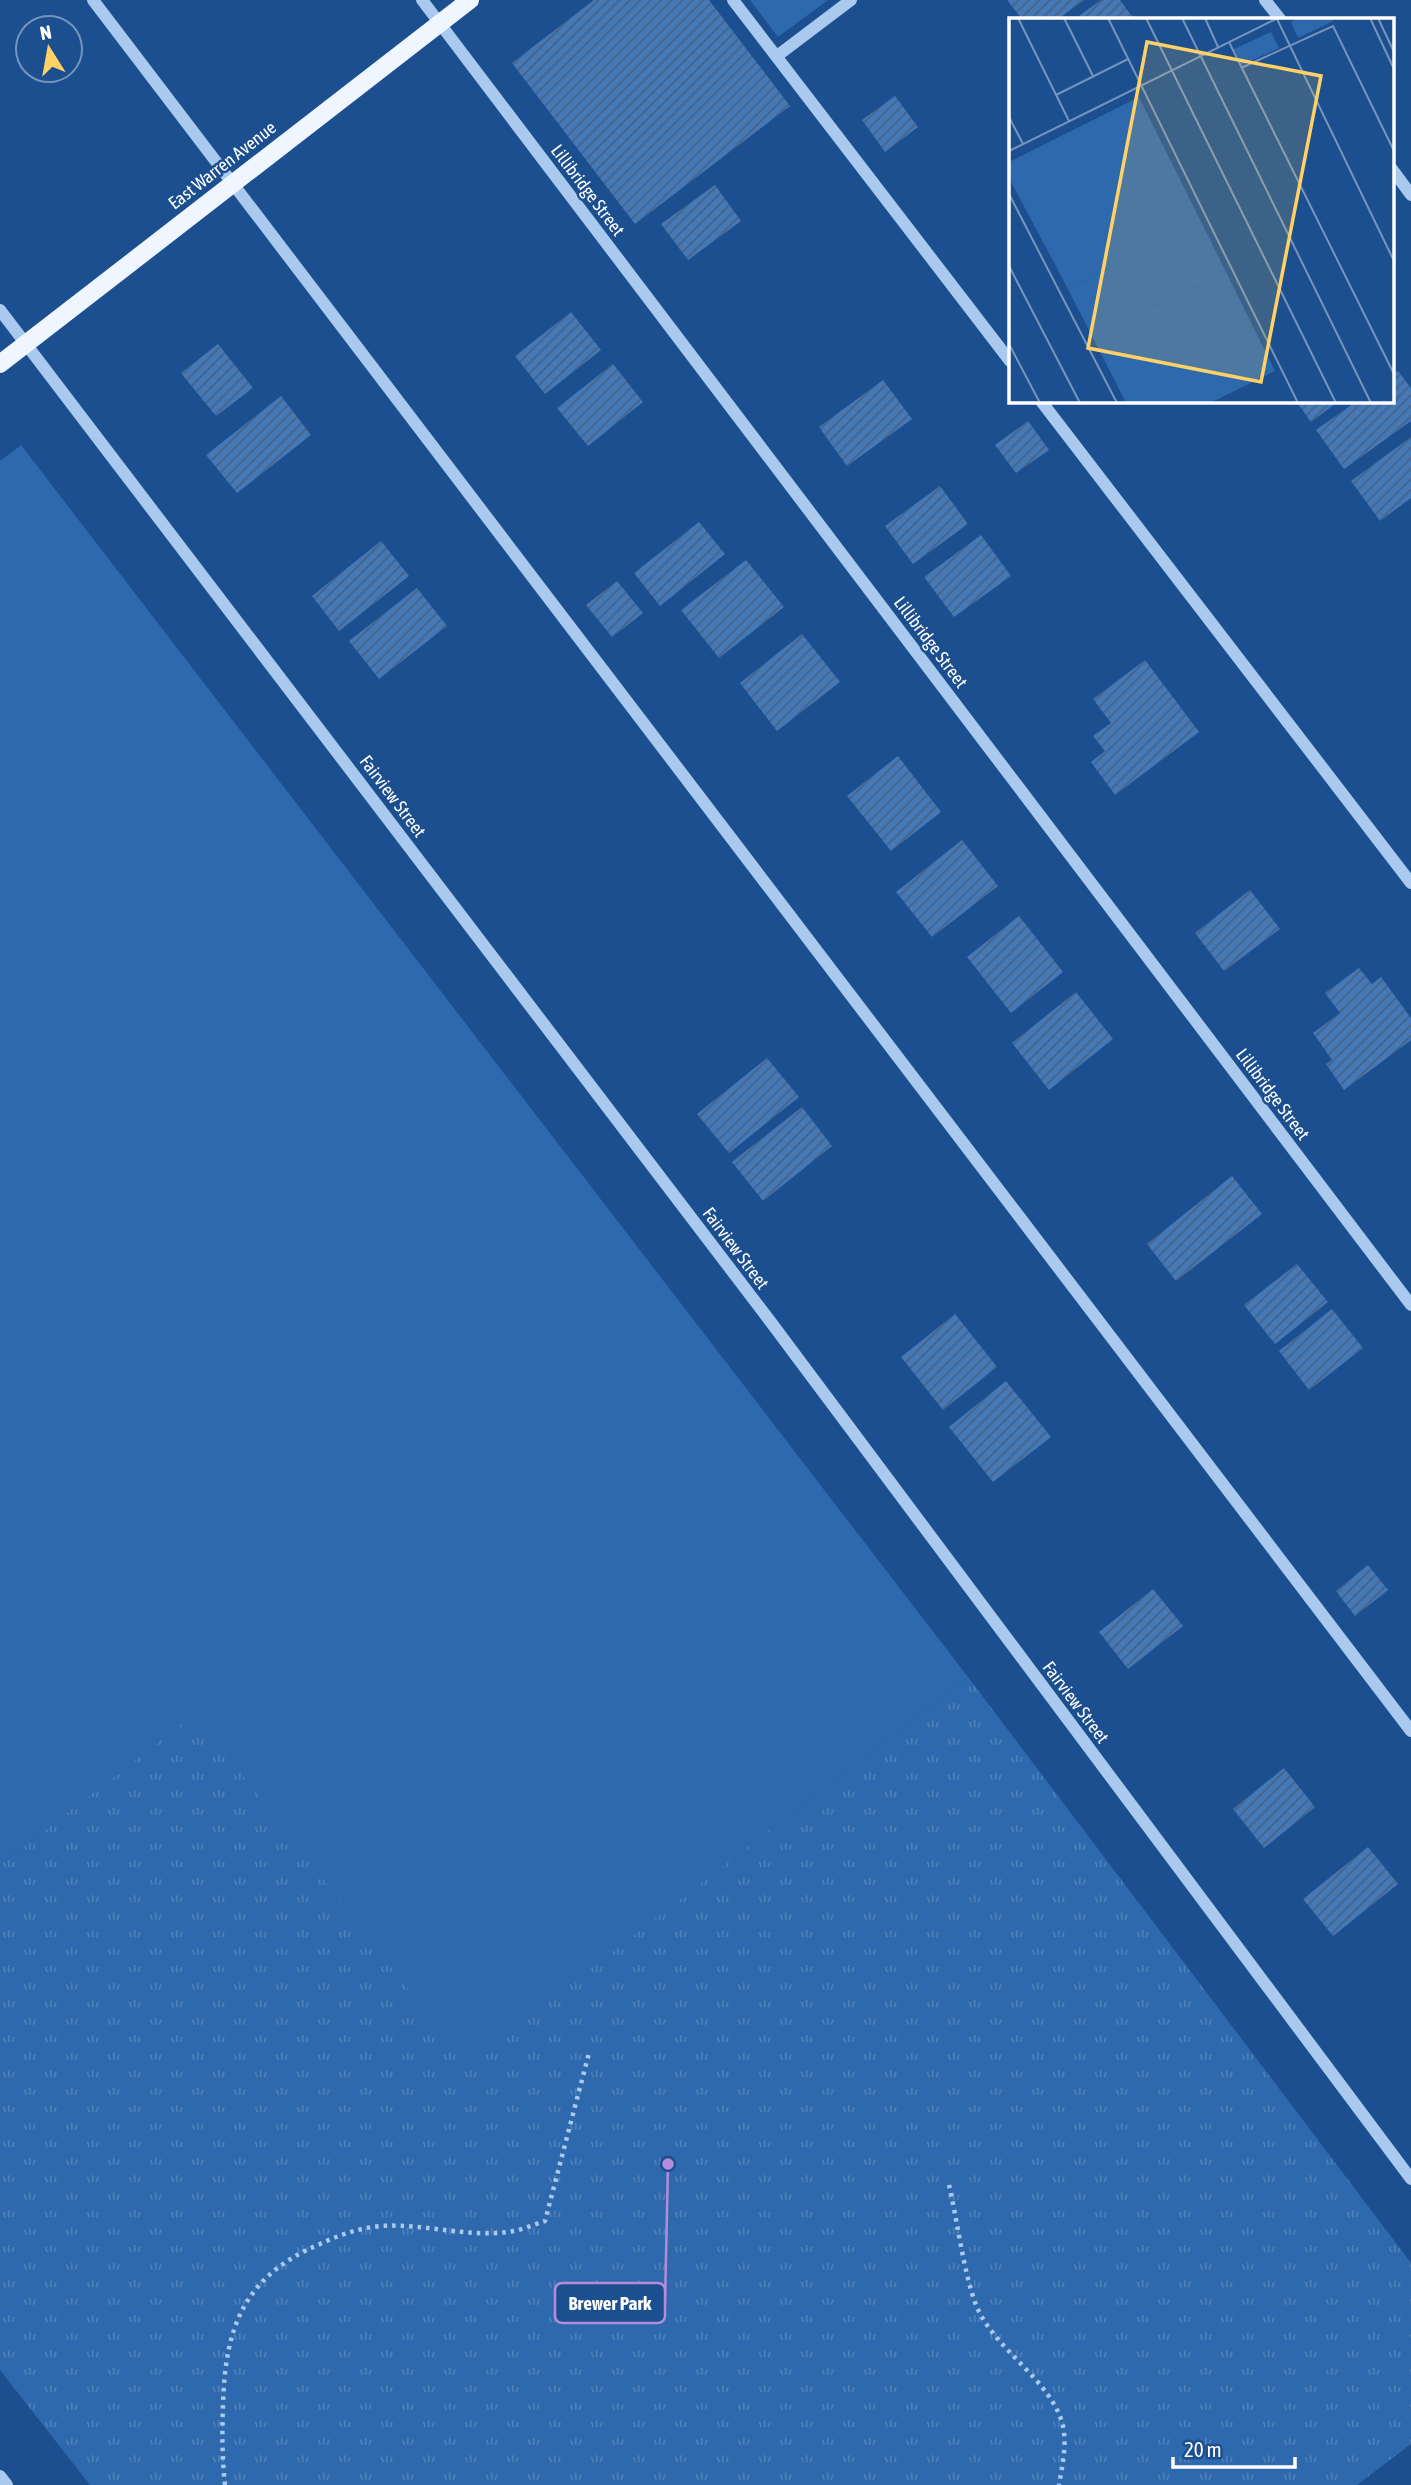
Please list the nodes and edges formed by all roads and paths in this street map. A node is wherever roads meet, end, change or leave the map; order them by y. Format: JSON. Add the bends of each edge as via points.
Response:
{"nodes":[{"id":1,"x":93,"y":0,"type":"edge"},
{"id":2,"x":422,"y":0,"type":"edge"},
{"id":3,"x":470,"y":0,"type":"edge"},
{"id":4,"x":733,"y":0,"type":"edge"},
{"id":5,"x":851,"y":0,"type":"edge"},
{"id":6,"x":1265,"y":0,"type":"edge"},
{"id":7,"x":1279,"y":18,"type":"edge"},
{"id":8,"x":439,"y":23,"type":"junction"},
{"id":9,"x":777,"y":56,"type":"junction"},
{"id":10,"x":1394,"y":172,"type":"edge"},
{"id":11,"x":232,"y":184,"type":"junction"},
{"id":12,"x":1411,"y":195,"type":"edge"},
{"id":13,"x":0,"y":310,"type":"edge"},
{"id":14,"x":27,"y":343,"type":"junction"},
{"id":15,"x":1009,"y":360,"type":"edge"},
{"id":16,"x":0,"y":364,"type":"edge"},
{"id":17,"x":1042,"y":402,"type":"edge"},
{"id":18,"x":1411,"y":883,"type":"edge"},
{"id":19,"x":1411,"y":1304,"type":"edge"},
{"id":20,"x":1411,"y":1731,"type":"edge"},
{"id":21,"x":589,"y":2053,"type":"dead end"},
{"id":22,"x":1411,"y":2179,"type":"edge"},
{"id":23,"x":949,"y":2185,"type":"dead end"},
{"id":24,"x":0,"y":2476,"type":"edge"},
{"id":25,"x":7,"y":2485,"type":"edge"},
{"id":26,"x":225,"y":2485,"type":"edge"},
{"id":27,"x":1059,"y":2485,"type":"edge"}],
"edges":[{"from":1,"to":11,"type":"street"},
{"from":2,"to":8,"type":"street","name":"Lillibridge Street"},
{"from":3,"to":8,"type":"main road","name":"East Warren Avenue"},
{"from":4,"to":9,"type":"street"},
{"from":5,"to":9,"type":"street"},
{"from":6,"to":7,"type":"street"},
{"from":8,"to":11,"type":"main road","name":"East Warren Avenue"},
{"from":8,"to":19,"type":"street","name":"Lillibridge Street"},
{"from":9,"to":15,"type":"street"},
{"from":10,"to":12,"type":"street"},
{"from":11,"to":14,"type":"main road","name":"East Warren Avenue"},
{"from":11,"to":20,"type":"street"},
{"from":13,"to":14,"type":"street","name":"Fairview Street"},
{"from":14,"to":16,"type":"main road","name":"East Warren Avenue"},
{"from":14,"to":22,"type":"street","name":"Fairview Street","via":[[762,1310]]},
{"from":17,"to":18,"type":"street"},
{"from":21,"to":26,"type":"path","via":[[545,2221],[514,2231],[472,2233],[382,2226],[346,2233],[278,2266],[255,2287],[234,2325],[224,2364]]},
{"from":23,"to":27,"type":"path","via":[[976,2305],[997,2342],[1048,2394],[1063,2426]]},
{"from":24,"to":25,"type":"street"}]}
